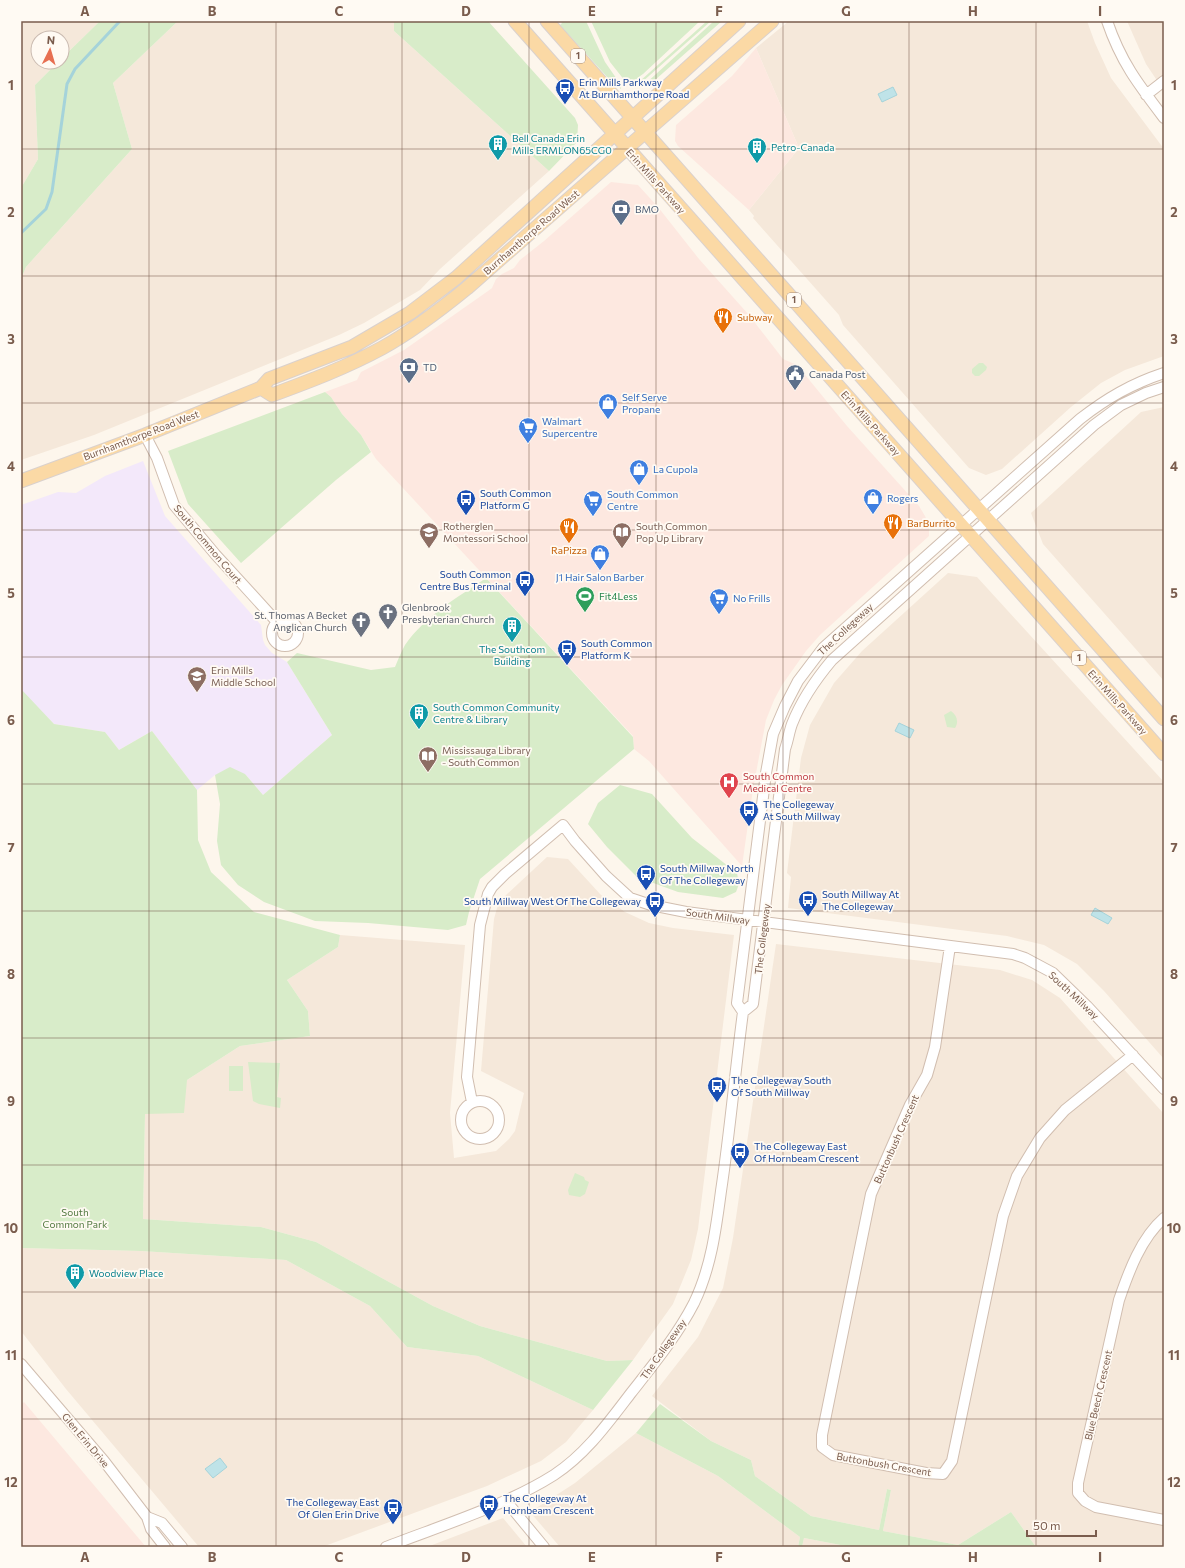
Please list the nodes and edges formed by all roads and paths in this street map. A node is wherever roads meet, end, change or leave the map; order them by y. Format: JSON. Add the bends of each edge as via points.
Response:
{"nodes":[{"id":1,"x":515,"y":21,"type":"edge"},
{"id":2,"x":739,"y":21,"type":"edge"},
{"id":3,"x":772,"y":21,"type":"edge"},
{"id":4,"x":1107,"y":21,"type":"edge"},
{"id":5,"x":551,"y":26,"type":"edge"},
{"id":6,"x":1164,"y":81,"type":"edge"},
{"id":7,"x":1146,"y":95,"type":"junction"},
{"id":8,"x":632,"y":118,"type":"junction"},
{"id":9,"x":1164,"y":118,"type":"edge"},
{"id":10,"x":645,"y":132,"type":"junction"},
{"id":11,"x":614,"y":134,"type":"junction"},
{"id":12,"x":627,"y":148,"type":"junction"},
{"id":13,"x":1164,"y":373,"type":"edge"},
{"id":14,"x":1164,"y":387,"type":"edge"},
{"id":15,"x":261,"y":388,"type":"junction"},
{"id":16,"x":145,"y":435,"type":"junction"},
{"id":17,"x":21,"y":481,"type":"edge"},
{"id":18,"x":978,"y":509,"type":"junction"},
{"id":19,"x":988,"y":520,"type":"junction"},
{"id":20,"x":961,"y":525,"type":"junction"},
{"id":21,"x":971,"y":536,"type":"junction"},
{"id":22,"x":277,"y":622,"type":"dead end"},
{"id":23,"x":1164,"y":719,"type":"edge"},
{"id":24,"x":1164,"y":754,"type":"edge"},
{"id":25,"x":748,"y":920,"type":"junction"},
{"id":26,"x":764,"y":922,"type":"junction"},
{"id":27,"x":950,"y":946,"type":"junction"},
{"id":28,"x":744,"y":1012,"type":"junction"},
{"id":29,"x":1134,"y":1055,"type":"junction"},
{"id":30,"x":1164,"y":1090,"type":"edge"},
{"id":31,"x":472,"y":1102,"type":"dead end"},
{"id":32,"x":1164,"y":1218,"type":"edge"},
{"id":33,"x":21,"y":1364,"type":"edge"},
{"id":34,"x":506,"y":1501,"type":"junction"},
{"id":35,"x":147,"y":1517,"type":"junction"},
{"id":36,"x":1164,"y":1520,"type":"edge"},
{"id":37,"x":165,"y":1547,"type":"edge"},
{"id":38,"x":182,"y":1547,"type":"edge"},
{"id":39,"x":386,"y":1547,"type":"edge"},
{"id":40,"x":544,"y":1547,"type":"edge"}],
"edges":[{"from":1,"to":11,"type":"main road","name":"Erin Mills Parkway","number":"1"},
{"from":2,"to":8,"type":"main road","name":"Burnhamthorpe Road West"},
{"from":3,"to":10,"type":"main road","name":"Burnhamthorpe Road West"},
{"from":4,"to":7,"type":"street","via":[[1125,65]]},
{"from":5,"to":8,"type":"main road","number":"1"},
{"from":6,"to":7,"type":"street"},
{"from":7,"to":9,"type":"street"},
{"from":8,"to":10,"type":"main road","number":"1"},
{"from":8,"to":11,"type":"main road","name":"Burnhamthorpe Road West"},
{"from":10,"to":12,"type":"main road","name":"Burnhamthorpe Road West"},
{"from":10,"to":18,"type":"main road","number":"1"},
{"from":11,"to":12,"type":"main road","name":"Erin Mills Parkway","number":"1"},
{"from":11,"to":15,"type":"main road","name":"Burnhamthorpe Road West","via":[[456,278],[422,305],[352,347],[269,379]]},
{"from":12,"to":15,"type":"main road","name":"Burnhamthorpe Road West","via":[[467,288],[416,328],[359,360],[312,380],[272,395]]},
{"from":12,"to":20,"type":"main road","name":"Erin Mills Parkway","number":"1"},
{"from":13,"to":18,"type":"street","name":"The Collegeway","via":[[1102,402]]},
{"from":14,"to":19,"type":"street","name":"The Collegeway","via":[[1121,405],[1094,425]]},
{"from":15,"to":16,"type":"main road","name":"Burnhamthorpe Road West"},
{"from":16,"to":17,"type":"main road","name":"Burnhamthorpe Road West"},
{"from":16,"to":22,"type":"street","name":"South Common Court","via":[[157,458],[174,505]]},
{"from":18,"to":19,"type":"main road","number":"1"},
{"from":18,"to":20,"type":"street","name":"The Collegeway"},
{"from":19,"to":21,"type":"street","name":"The Collegeway"},
{"from":19,"to":23,"type":"main road","number":"1"},
{"from":20,"to":21,"type":"main road","name":"Erin Mills Parkway","number":"1"},
{"from":20,"to":25,"type":"street","name":"The Collegeway","via":[[823,648],[788,699],[773,734]]},
{"from":21,"to":24,"type":"main road","name":"Erin Mills Parkway","number":"1"},
{"from":21,"to":26,"type":"street","name":"The Collegeway","via":[[832,660],[800,706],[786,749]]},
{"from":25,"to":26,"type":"street","name":"South Millway"},
{"from":25,"to":28,"type":"street","name":"The Collegeway","via":[[737,1003]]},
{"from":25,"to":31,"type":"street","name":"South Millway","via":[[686,912],[630,898],[606,876],[563,825],[505,874],[488,894],[480,925],[467,1077]]},
{"from":26,"to":27,"type":"street","name":"South Millway"},
{"from":26,"to":28,"type":"street","name":"The Collegeway","via":[[753,1004]]},
{"from":27,"to":29,"type":"street","name":"South Millway","via":[[1013,954],[1053,973]]},
{"from":27,"to":29,"type":"street","name":"Buttonbush Crescent","via":[[935,1047],[927,1075],[910,1105],[871,1194],[822,1435],[822,1447],[833,1456],[944,1474],[952,1461],[1004,1216],[1017,1176],[1040,1138],[1066,1110]]},
{"from":28,"to":34,"type":"street","name":"The Collegeway","via":[[715,1234],[694,1303],[663,1352],[584,1451],[552,1476]]},
{"from":29,"to":30,"type":"street","name":"South Millway"},
{"from":32,"to":36,"type":"street","name":"Blue Beech Crescent","via":[[1158,1223],[1129,1270],[1119,1300],[1078,1493],[1084,1501],[1096,1508]]},
{"from":33,"to":35,"type":"street","name":"Glen Erin Drive","via":[[94,1448]]},
{"from":34,"to":39,"type":"street","name":"The Collegeway"},
{"from":34,"to":40,"type":"street"},
{"from":35,"to":37,"type":"street","name":"Glen Erin Drive","via":[[151,1529]]},
{"from":35,"to":38,"type":"street","name":"Glen Erin Drive","via":[[162,1523]]}]}
